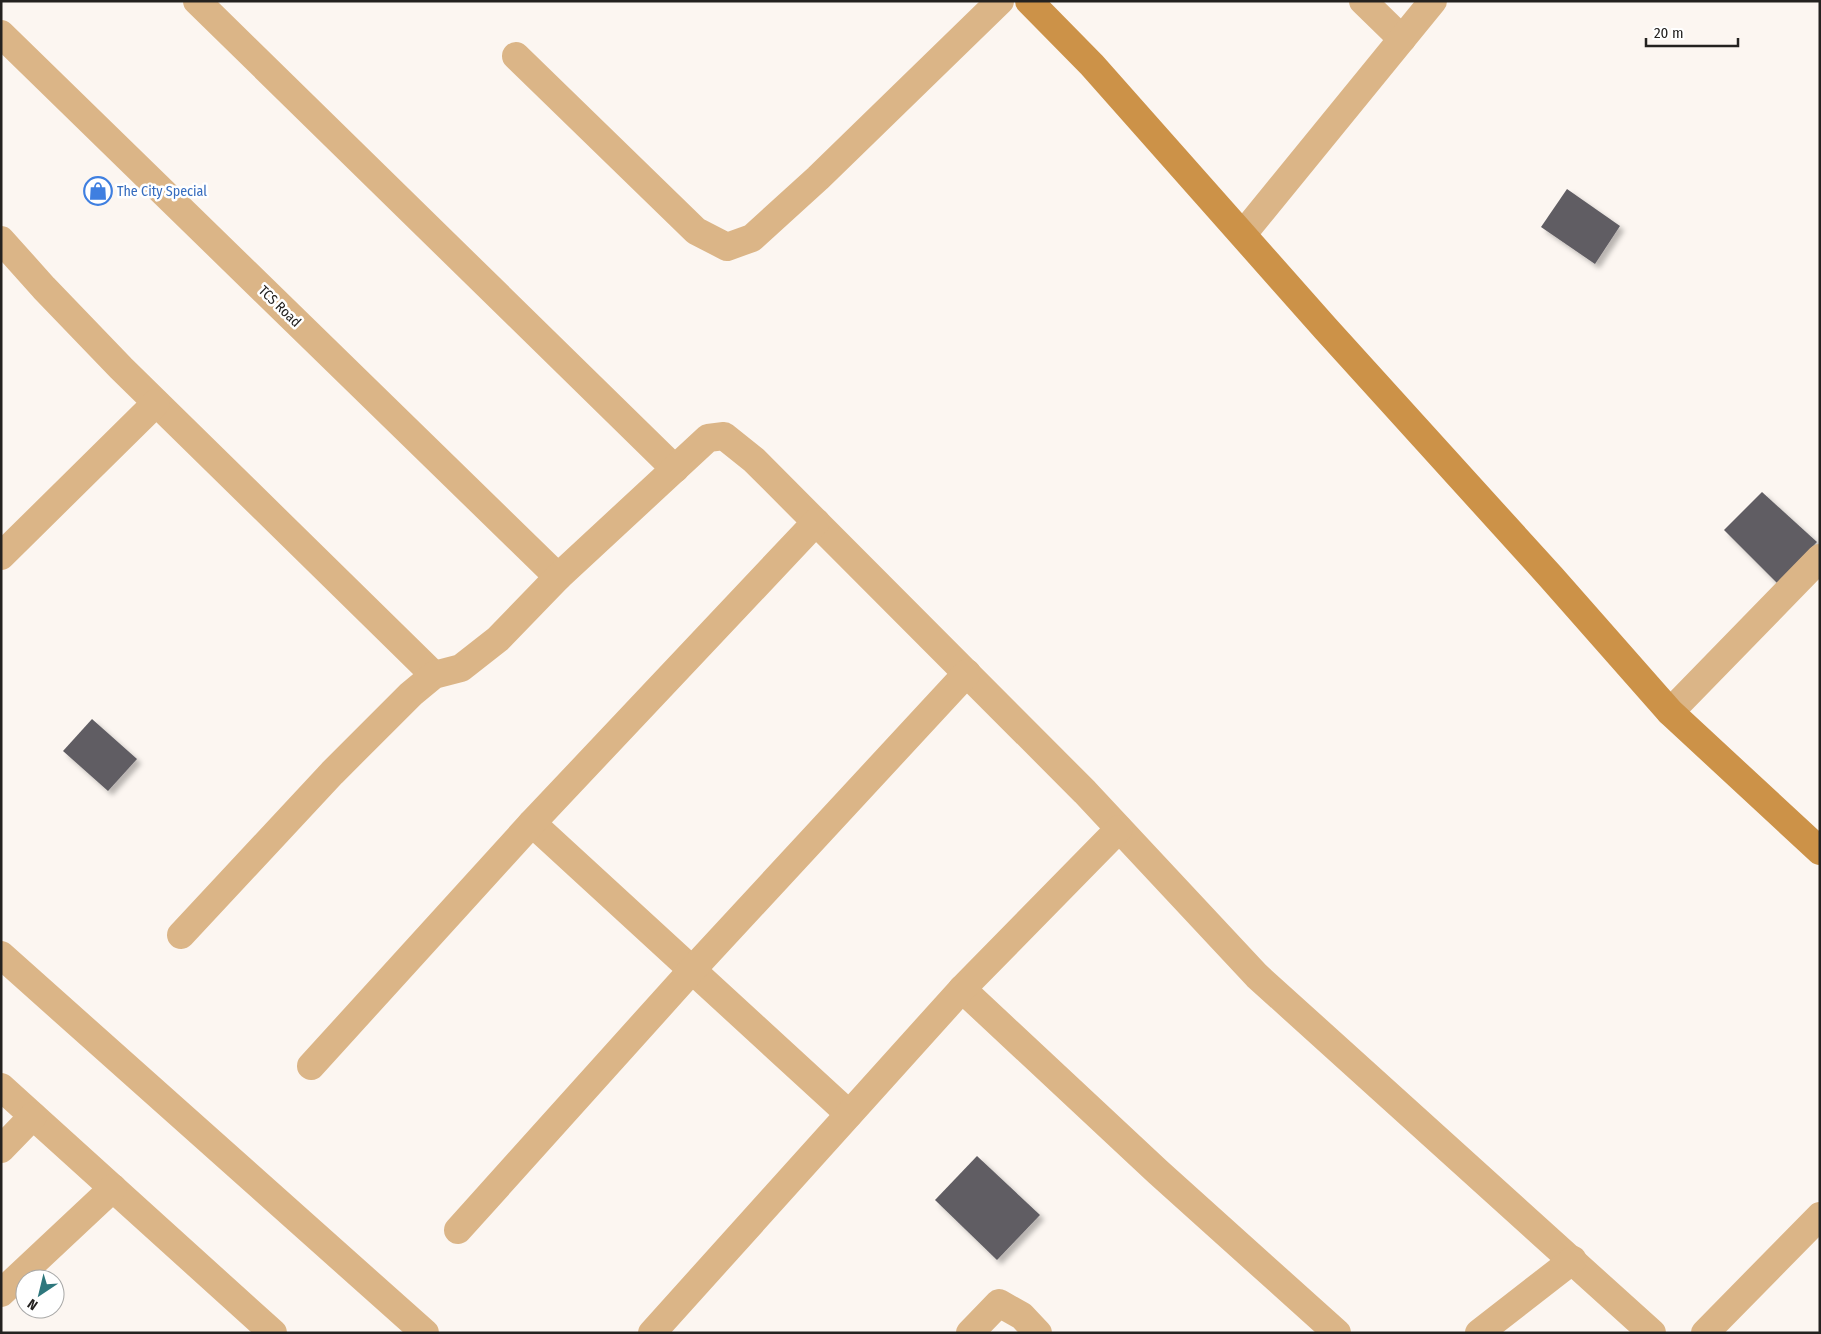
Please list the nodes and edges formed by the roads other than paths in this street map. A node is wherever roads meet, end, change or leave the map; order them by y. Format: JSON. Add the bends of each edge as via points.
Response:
{"nodes":[{"id":1,"x":197,"y":1,"type":"edge"},
{"id":2,"x":1000,"y":1,"type":"edge"},
{"id":3,"x":1029,"y":1,"type":"edge"},
{"id":4,"x":1363,"y":1,"type":"edge"},
{"id":5,"x":1432,"y":1,"type":"edge"},
{"id":6,"x":1,"y":34,"type":"edge"},
{"id":7,"x":1402,"y":39,"type":"junction"},
{"id":8,"x":516,"y":56,"type":"dead end"},
{"id":9,"x":1244,"y":234,"type":"junction"},
{"id":10,"x":1,"y":240,"type":"edge"},
{"id":11,"x":156,"y":403,"type":"junction"},
{"id":12,"x":675,"y":469,"type":"junction"},
{"id":13,"x":816,"y":522,"type":"junction"},
{"id":14,"x":1,"y":556,"type":"edge"},
{"id":15,"x":1820,"y":558,"type":"edge"},
{"id":16,"x":558,"y":577,"type":"junction"},
{"id":17,"x":967,"y":673,"type":"junction"},
{"id":18,"x":434,"y":676,"type":"junction"},
{"id":19,"x":1670,"y":712,"type":"junction"},
{"id":20,"x":532,"y":823,"type":"junction"},
{"id":21,"x":1119,"y":828,"type":"junction"},
{"id":22,"x":1820,"y":851,"type":"edge"},
{"id":23,"x":181,"y":935,"type":"dead end"},
{"id":24,"x":1,"y":955,"type":"edge"},
{"id":25,"x":692,"y":970,"type":"junction"},
{"id":26,"x":962,"y":989,"type":"junction"},
{"id":27,"x":311,"y":1066,"type":"dead end"},
{"id":28,"x":1,"y":1087,"type":"edge"},
{"id":29,"x":849,"y":1114,"type":"junction"},
{"id":30,"x":33,"y":1116,"type":"junction"},
{"id":31,"x":1,"y":1149,"type":"edge"},
{"id":32,"x":112,"y":1188,"type":"junction"},
{"id":33,"x":1820,"y":1216,"type":"edge"},
{"id":34,"x":458,"y":1230,"type":"dead end"},
{"id":35,"x":1573,"y":1260,"type":"junction"},
{"id":36,"x":1,"y":1293,"type":"edge"},
{"id":37,"x":273,"y":1333,"type":"edge"},
{"id":38,"x":425,"y":1333,"type":"edge"},
{"id":39,"x":652,"y":1333,"type":"edge"},
{"id":40,"x":970,"y":1333,"type":"edge"},
{"id":41,"x":1038,"y":1333,"type":"edge"},
{"id":42,"x":1337,"y":1333,"type":"edge"},
{"id":43,"x":1479,"y":1333,"type":"edge"},
{"id":44,"x":1652,"y":1333,"type":"edge"},
{"id":45,"x":1705,"y":1333,"type":"edge"}],
"edges":[{"from":1,"to":12,"type":"street"},
{"from":2,"to":8,"type":"street","via":[[752,238],[727,247],[696,231]]},
{"from":3,"to":9,"type":"main road","via":[[1092,65]]},
{"from":4,"to":7,"type":"street"},
{"from":5,"to":7,"type":"street"},
{"from":6,"to":16,"type":"street","name":"TCS Road"},
{"from":7,"to":9,"type":"street"},
{"from":9,"to":19,"type":"main road"},
{"from":10,"to":11,"type":"street"},
{"from":11,"to":14,"type":"street"},
{"from":11,"to":18,"type":"street"},
{"from":12,"to":13,"type":"street","via":[[708,438],[724,436],[754,460]]},
{"from":12,"to":16,"type":"street"},
{"from":13,"to":17,"type":"street"},
{"from":13,"to":20,"type":"street"},
{"from":15,"to":19,"type":"street"},
{"from":16,"to":18,"type":"street","via":[[490,645],[461,668]]},
{"from":17,"to":21,"type":"street"},
{"from":17,"to":25,"type":"street"},
{"from":18,"to":23,"type":"street","via":[[411,694],[332,772]]},
{"from":19,"to":22,"type":"main road"},
{"from":20,"to":25,"type":"street"},
{"from":20,"to":27,"type":"street"},
{"from":21,"to":26,"type":"street"},
{"from":21,"to":35,"type":"street","via":[[1257,976]]},
{"from":24,"to":38,"type":"street"},
{"from":25,"to":29,"type":"street"},
{"from":25,"to":34,"type":"street"},
{"from":26,"to":29,"type":"street"},
{"from":26,"to":42,"type":"street"},
{"from":28,"to":30,"type":"street"},
{"from":29,"to":39,"type":"street"},
{"from":30,"to":31,"type":"street"},
{"from":30,"to":32,"type":"street"},
{"from":32,"to":36,"type":"street"},
{"from":32,"to":37,"type":"street"},
{"from":33,"to":45,"type":"street"},
{"from":35,"to":43,"type":"street"},
{"from":35,"to":44,"type":"street"},
{"from":40,"to":41,"type":"street","via":[[999,1303],[1022,1316]]}]}
